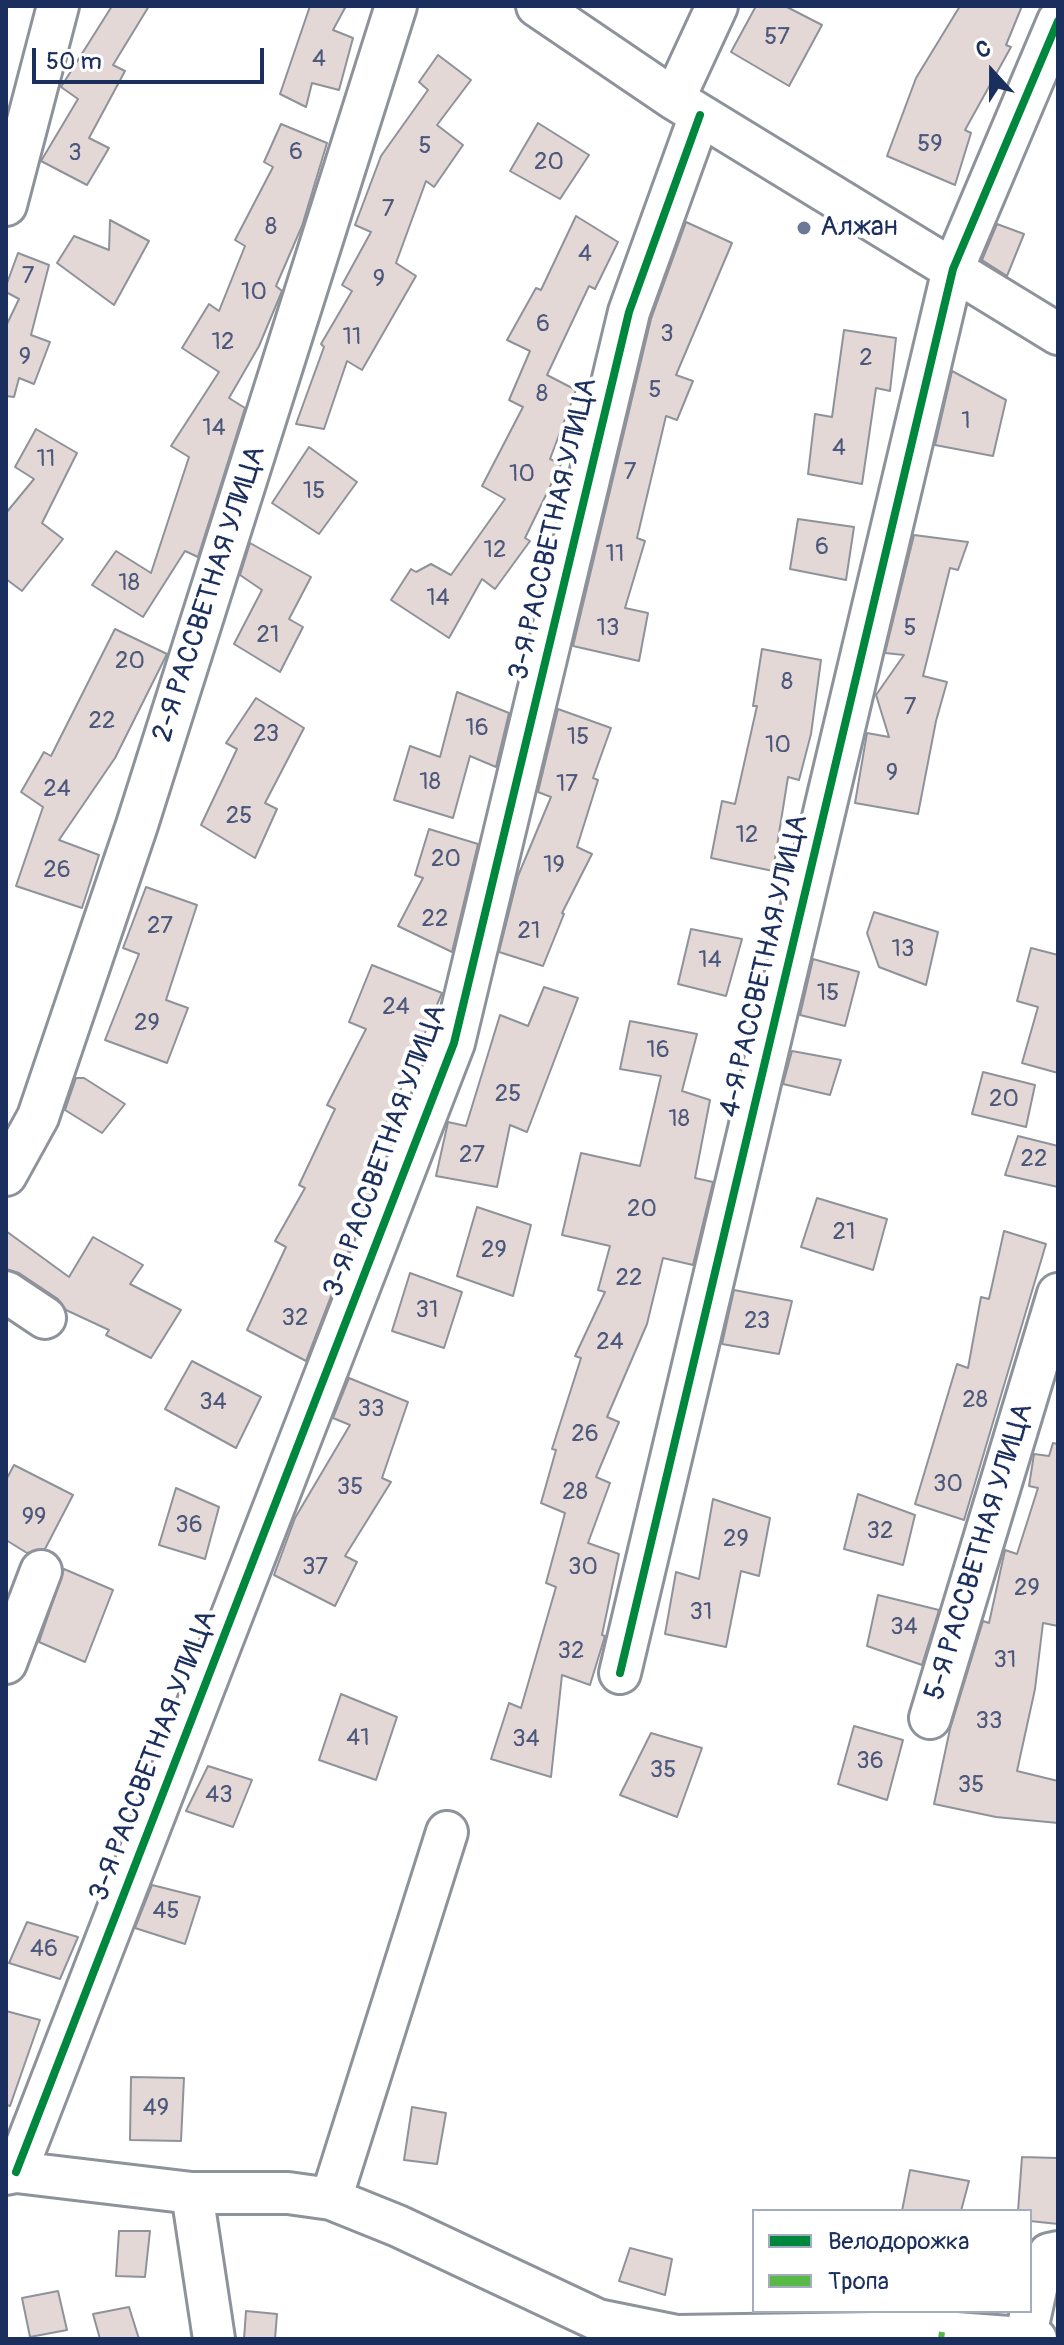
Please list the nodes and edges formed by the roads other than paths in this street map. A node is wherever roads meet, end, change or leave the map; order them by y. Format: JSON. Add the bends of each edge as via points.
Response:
{"nodes":[{"id":1,"x":58,"y":6,"type":"edge"},
{"id":2,"x":396,"y":6,"type":"edge"},
{"id":3,"x":537,"y":6,"type":"edge"},
{"id":4,"x":717,"y":6,"type":"edge"},
{"id":5,"x":1058,"y":21,"type":"edge"},
{"id":6,"x":687,"y":107,"type":"junction"},
{"id":7,"x":6,"y":205,"type":"edge"},
{"id":8,"x":953,"y":269,"type":"junction"},
{"id":9,"x":1058,"y":334,"type":"edge"},
{"id":10,"x":6,"y":1175,"type":"edge"},
{"id":11,"x":6,"y":1292,"type":"edge"},
{"id":12,"x":1058,"y":1294,"type":"edge"},
{"id":13,"x":45,"y":1318,"type":"dead end"},
{"id":14,"x":41,"y":1571,"type":"dead end"},
{"id":15,"x":6,"y":1663,"type":"edge"},
{"id":16,"x":620,"y":1673,"type":"dead end"},
{"id":17,"x":930,"y":1718,"type":"dead end"},
{"id":18,"x":447,"y":1832,"type":"dead end"},
{"id":19,"x":11,"y":2173,"type":"edge"},
{"id":20,"x":192,"y":2193,"type":"junction"},
{"id":21,"x":331,"y":2199,"type":"junction"},
{"id":22,"x":1058,"y":2252,"type":"edge"},
{"id":23,"x":1032,"y":2307,"type":"edge"},
{"id":24,"x":1031,"y":2313,"type":"edge"},
{"id":25,"x":942,"y":2335,"type":"edge"},
{"id":26,"x":214,"y":2339,"type":"edge"},
{"id":27,"x":1025,"y":2339,"type":"edge"},
{"id":28,"x":1036,"y":2339,"type":"edge"}],
"edges":[{"from":1,"to":7,"type":"street"},
{"from":2,"to":10,"type":"street","name":"2-Я РАССВЕТНАЯ УЛИЦА","via":[[137,825],[38,1117]]},
{"from":3,"to":6,"type":"street"},
{"from":4,"to":6,"type":"street","name":"3-Я РАССВЕТНАЯ УЛИЦА"},
{"from":5,"to":8,"type":"street","name":"4-Я РАССВЕТНАЯ УЛИЦА"},
{"from":6,"to":8,"type":"street"},
{"from":6,"to":19,"type":"street","name":"3-Я РАССВЕТНАЯ УЛИЦА","via":[[629,312],[454,1043]]},
{"from":8,"to":9,"type":"street"},
{"from":8,"to":16,"type":"street","name":"4-Я РАССВЕТНАЯ УЛИЦА"},
{"from":11,"to":13,"type":"street"},
{"from":12,"to":17,"type":"street","name":"5-Я РАССВЕТНАЯ УЛИЦА"},
{"from":14,"to":15,"type":"street"},
{"from":18,"to":21,"type":"street"},
{"from":19,"to":20,"type":"street"},
{"from":20,"to":21,"type":"street","via":[[288,2193]]},
{"from":20,"to":26,"type":"street"},
{"from":21,"to":25,"type":"street","via":[[598,2320],[677,2336]]},
{"from":22,"to":23,"type":"street","via":[[1049,2254],[1040,2271]]},
{"from":24,"to":27,"type":"street"},
{"from":25,"to":27,"type":"street"},
{"from":27,"to":28,"type":"street"}]}
